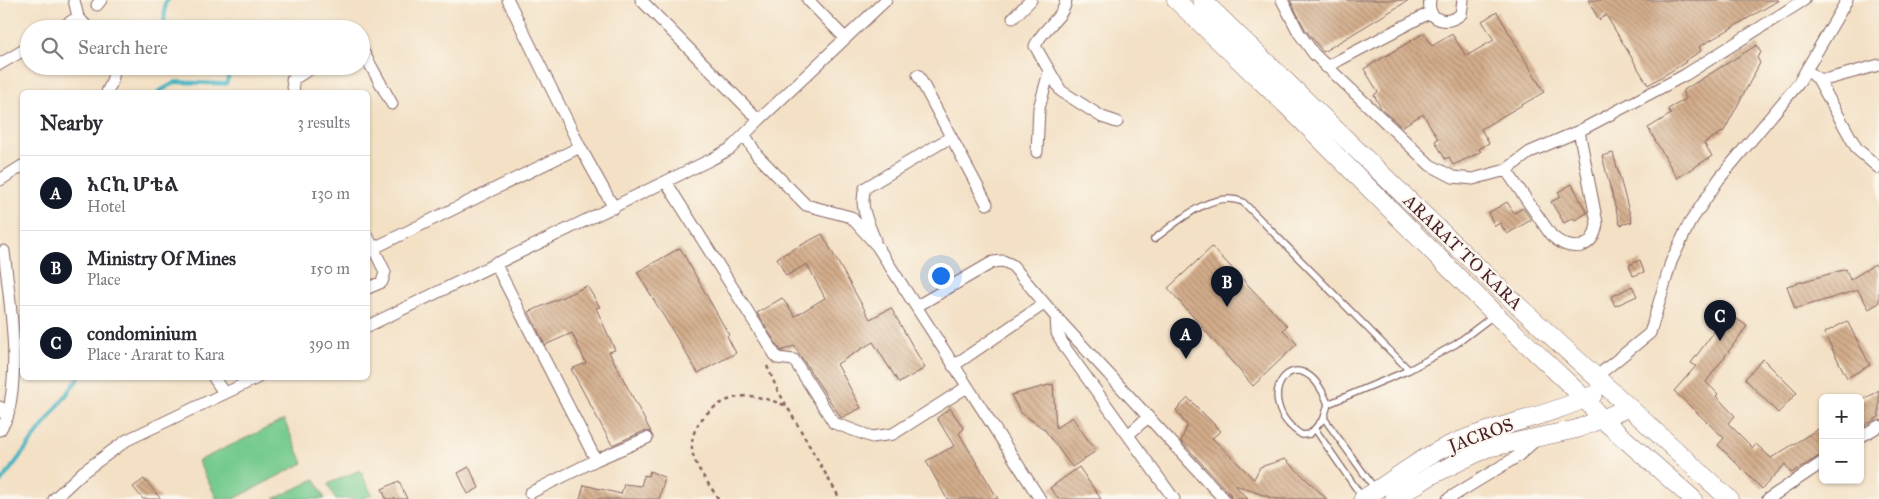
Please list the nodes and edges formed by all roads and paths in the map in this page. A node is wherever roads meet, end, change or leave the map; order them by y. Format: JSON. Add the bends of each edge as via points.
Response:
{"nodes":[{"id":1,"x":74,"y":0,"type":"edge"},
{"id":2,"x":508,"y":0,"type":"edge"},
{"id":3,"x":641,"y":0,"type":"edge"},
{"id":4,"x":808,"y":0,"type":"edge"},
{"id":5,"x":886,"y":0,"type":"edge"},
{"id":6,"x":1031,"y":0,"type":"edge"},
{"id":7,"x":1066,"y":0,"type":"edge"},
{"id":8,"x":1176,"y":0,"type":"edge"},
{"id":9,"x":1202,"y":0,"type":"edge"},
{"id":10,"x":1282,"y":0,"type":"edge"},
{"id":11,"x":1430,"y":0,"type":"edge"},
{"id":12,"x":1463,"y":0,"type":"edge"},
{"id":13,"x":1804,"y":0,"type":"edge"},
{"id":14,"x":1847,"y":0,"type":"edge"},
{"id":15,"x":1431,"y":12,"type":"junction"},
{"id":16,"x":78,"y":17,"type":"junction"},
{"id":17,"x":1013,"y":18,"type":"dead end"},
{"id":18,"x":73,"y":20,"type":"edge"},
{"id":19,"x":81,"y":20,"type":"edge"},
{"id":20,"x":845,"y":38,"type":"junction"},
{"id":21,"x":20,"y":52,"type":"edge"},
{"id":22,"x":0,"y":64,"type":"edge"},
{"id":23,"x":370,"y":64,"type":"edge"},
{"id":24,"x":1879,"y":66,"type":"edge"},
{"id":25,"x":1326,"y":67,"type":"junction"},
{"id":26,"x":1807,"y":70,"type":"junction"},
{"id":27,"x":1049,"y":72,"type":"junction"},
{"id":28,"x":113,"y":75,"type":"edge"},
{"id":29,"x":300,"y":75,"type":"edge"},
{"id":30,"x":918,"y":75,"type":"dead end"},
{"id":31,"x":1818,"y":79,"type":"junction"},
{"id":32,"x":108,"y":90,"type":"edge"},
{"id":33,"x":294,"y":90,"type":"edge"},
{"id":34,"x":392,"y":104,"type":"dead end"},
{"id":35,"x":759,"y":120,"type":"junction"},
{"id":36,"x":1117,"y":122,"type":"dead end"},
{"id":37,"x":1579,"y":130,"type":"junction"},
{"id":38,"x":745,"y":135,"type":"junction"},
{"id":39,"x":951,"y":137,"type":"junction"},
{"id":40,"x":580,"y":147,"type":"junction"},
{"id":41,"x":1037,"y":152,"type":"dead end"},
{"id":42,"x":20,"y":167,"type":"edge"},
{"id":43,"x":1879,"y":168,"type":"edge"},
{"id":44,"x":1506,"y":170,"type":"junction"},
{"id":45,"x":0,"y":180,"type":"edge"},
{"id":46,"x":666,"y":182,"type":"junction"},
{"id":47,"x":988,"y":204,"type":"dead end"},
{"id":48,"x":614,"y":208,"type":"junction"},
{"id":49,"x":1154,"y":239,"type":"dead end"},
{"id":50,"x":370,"y":241,"type":"edge"},
{"id":51,"x":877,"y":246,"type":"junction"},
{"id":52,"x":374,"y":248,"type":"junction"},
{"id":53,"x":1,"y":250,"type":"edge"},
{"id":54,"x":495,"y":263,"type":"junction"},
{"id":55,"x":370,"y":287,"type":"edge"},
{"id":56,"x":1044,"y":304,"type":"junction"},
{"id":57,"x":917,"y":306,"type":"junction"},
{"id":58,"x":1495,"y":314,"type":"junction"},
{"id":59,"x":1056,"y":317,"type":"junction"},
{"id":60,"x":370,"y":325,"type":"edge"},
{"id":61,"x":766,"y":365,"type":"dead end"},
{"id":62,"x":953,"y":366,"type":"junction"},
{"id":63,"x":1409,"y":370,"type":"junction"},
{"id":64,"x":215,"y":380,"type":"edge"},
{"id":65,"x":253,"y":380,"type":"edge"},
{"id":66,"x":1602,"y":383,"type":"junction"},
{"id":67,"x":967,"y":387,"type":"junction"},
{"id":68,"x":224,"y":393,"type":"junction"},
{"id":69,"x":1585,"y":399,"type":"junction"},
{"id":70,"x":1328,"y":404,"type":"junction"},
{"id":71,"x":787,"y":406,"type":"junction"},
{"id":72,"x":0,"y":407,"type":"edge"},
{"id":73,"x":1628,"y":408,"type":"junction"},
{"id":74,"x":1148,"y":417,"type":"junction"},
{"id":75,"x":7,"y":418,"type":"junction"},
{"id":76,"x":1324,"y":418,"type":"junction"},
{"id":77,"x":1602,"y":419,"type":"junction"},
{"id":78,"x":1879,"y":426,"type":"edge"},
{"id":79,"x":1315,"y":429,"type":"junction"},
{"id":80,"x":0,"y":430,"type":"edge"},
{"id":81,"x":1128,"y":435,"type":"junction"},
{"id":82,"x":1864,"y":435,"type":"edge"},
{"id":83,"x":647,"y":438,"type":"dead end"},
{"id":84,"x":1537,"y":438,"type":"junction"},
{"id":85,"x":596,"y":460,"type":"junction"},
{"id":86,"x":1819,"y":465,"type":"edge"},
{"id":87,"x":530,"y":493,"type":"dead end"},
{"id":88,"x":1367,"y":496,"type":"edge"},
{"id":89,"x":54,"y":499,"type":"edge"},
{"id":90,"x":718,"y":499,"type":"edge"},
{"id":91,"x":840,"y":499,"type":"edge"},
{"id":92,"x":1040,"y":499,"type":"edge"},
{"id":93,"x":1174,"y":499,"type":"edge"},
{"id":94,"x":1224,"y":499,"type":"edge"},
{"id":95,"x":1394,"y":499,"type":"edge"},
{"id":96,"x":1448,"y":499,"type":"edge"},
{"id":97,"x":1693,"y":499,"type":"edge"},
{"id":98,"x":1728,"y":499,"type":"edge"},
{"id":99,"x":1768,"y":499,"type":"edge"}],
"edges":[{"from":1,"to":16,"type":"street"},
{"from":2,"to":40,"type":"street"},
{"from":3,"to":35,"type":"street"},
{"from":4,"to":20,"type":"street"},
{"from":5,"to":20,"type":"street"},
{"from":6,"to":17,"type":"street"},
{"from":7,"to":27,"type":"street","via":[[1060,14],[1040,34],[1035,46]]},
{"from":8,"to":58,"type":"main road","name":"ARARAT TO KARA"},
{"from":9,"to":66,"type":"main road","name":"ARARAT TO KARA"},
{"from":10,"to":25,"type":"street","via":[[1299,33]]},
{"from":11,"to":15,"type":"street"},
{"from":12,"to":15,"type":"street","via":[[1461,14],[1454,20],[1446,22]]},
{"from":13,"to":37,"type":"street","via":[[1685,74]]},
{"from":14,"to":26,"type":"street"},
{"from":15,"to":25,"type":"street"},
{"from":16,"to":18,"type":"street"},
{"from":16,"to":19,"type":"street"},
{"from":20,"to":35,"type":"street"},
{"from":21,"to":22,"type":"street"},
{"from":23,"to":34,"type":"street"},
{"from":24,"to":31,"type":"street","via":[[1828,80]]},
{"from":25,"to":44,"type":"street","via":[[1430,165],[1453,177],[1473,179]]},
{"from":26,"to":31,"type":"street"},
{"from":26,"to":66,"type":"street","via":[[1719,179],[1689,224],[1672,262],[1650,333]]},
{"from":27,"to":36,"type":"street","via":[[1061,90],[1102,118]]},
{"from":27,"to":41,"type":"street","via":[[1038,108]]},
{"from":28,"to":32,"type":"street"},
{"from":29,"to":33,"type":"street","via":[[292,80]]},
{"from":30,"to":39,"type":"street"},
{"from":31,"to":43,"type":"street","via":[[1856,149]]},
{"from":35,"to":38,"type":"street"},
{"from":37,"to":44,"type":"street","via":[[1530,152]]},
{"from":37,"to":44,"type":"street","via":[[1597,223],[1596,235],[1588,243],[1570,248],[1551,236]]},
{"from":38,"to":46,"type":"street","via":[[730,149]]},
{"from":38,"to":51,"type":"street","via":[[757,155],[806,205],[851,217]]},
{"from":39,"to":47,"type":"street"},
{"from":39,"to":51,"type":"street","via":[[865,188],[862,208]]},
{"from":40,"to":48,"type":"street"},
{"from":40,"to":52,"type":"street"},
{"from":42,"to":45,"type":"street"},
{"from":46,"to":48,"type":"street"},
{"from":46,"to":67,"type":"street","via":[[777,358],[794,360],[834,423],[872,437],[893,434]]},
{"from":48,"to":54,"type":"street"},
{"from":49,"to":63,"type":"lane","via":[[1193,212],[1221,199],[1233,198],[1243,202]]},
{"from":50,"to":52,"type":"street"},
{"from":51,"to":57,"type":"street"},
{"from":52,"to":55,"type":"street","via":[[385,278]]},
{"from":53,"to":75,"type":"street","via":[[12,324],[13,381]]},
{"from":54,"to":60,"type":"street"},
{"from":54,"to":85,"type":"street"},
{"from":56,"to":57,"type":"street","via":[[1012,265],[1003,261],[992,262]]},
{"from":56,"to":59,"type":"street"},
{"from":56,"to":62,"type":"street"},
{"from":57,"to":62,"type":"street"},
{"from":58,"to":63,"type":"lane","via":[[1456,344]]},
{"from":58,"to":69,"type":"main road","name":"ARARAT TO KARA"},
{"from":59,"to":74,"type":"street"},
{"from":59,"to":81,"type":"street","via":[[1057,333],[1066,349]]},
{"from":61,"to":71,"type":"path"},
{"from":62,"to":67,"type":"street"},
{"from":63,"to":70,"type":"lane"},
{"from":64,"to":68,"type":"street"},
{"from":65,"to":68,"type":"street"},
{"from":66,"to":69,"type":"main road","name":"JACROS"},
{"from":66,"to":73,"type":"main road","name":"ARARAT TO KARA"},
{"from":67,"to":92,"type":"street"},
{"from":68,"to":89,"type":"street","via":[[127,440]]},
{"from":69,"to":77,"type":"main road","name":"ARARAT TO KARA"},
{"from":69,"to":88,"type":"main road","name":"JACROS","via":[[1461,440]]},
{"from":70,"to":76,"type":"lane"},
{"from":70,"to":79,"type":"lane","via":[[1322,387],[1304,371],[1295,370],[1284,376],[1279,384],[1276,400],[1284,418],[1302,435]]},
{"from":71,"to":90,"type":"path","via":[[750,396],[733,399],[712,408],[697,425],[694,456]]},
{"from":71,"to":91,"type":"path"},
{"from":72,"to":75,"type":"street"},
{"from":73,"to":77,"type":"main road","name":"JACROS"},
{"from":73,"to":98,"type":"main road","name":"ARARAT TO KARA"},
{"from":74,"to":81,"type":"street"},
{"from":74,"to":94,"type":"street"},
{"from":75,"to":80,"type":"street"},
{"from":76,"to":79,"type":"lane"},
{"from":76,"to":88,"type":"lane"},
{"from":77,"to":84,"type":"main road","name":"JACROS","via":[[1577,429]]},
{"from":77,"to":97,"type":"main road","name":"ARARAT TO KARA"},
{"from":78,"to":82,"type":"street"},
{"from":79,"to":88,"type":"lane"},
{"from":81,"to":93,"type":"street"},
{"from":83,"to":85,"type":"street"},
{"from":84,"to":95,"type":"main road","name":"JACROS","via":[[1487,448],[1464,457]]},
{"from":84,"to":96,"type":"street","via":[[1518,456]]},
{"from":85,"to":87,"type":"street"},
{"from":86,"to":99,"type":"street"}]}
